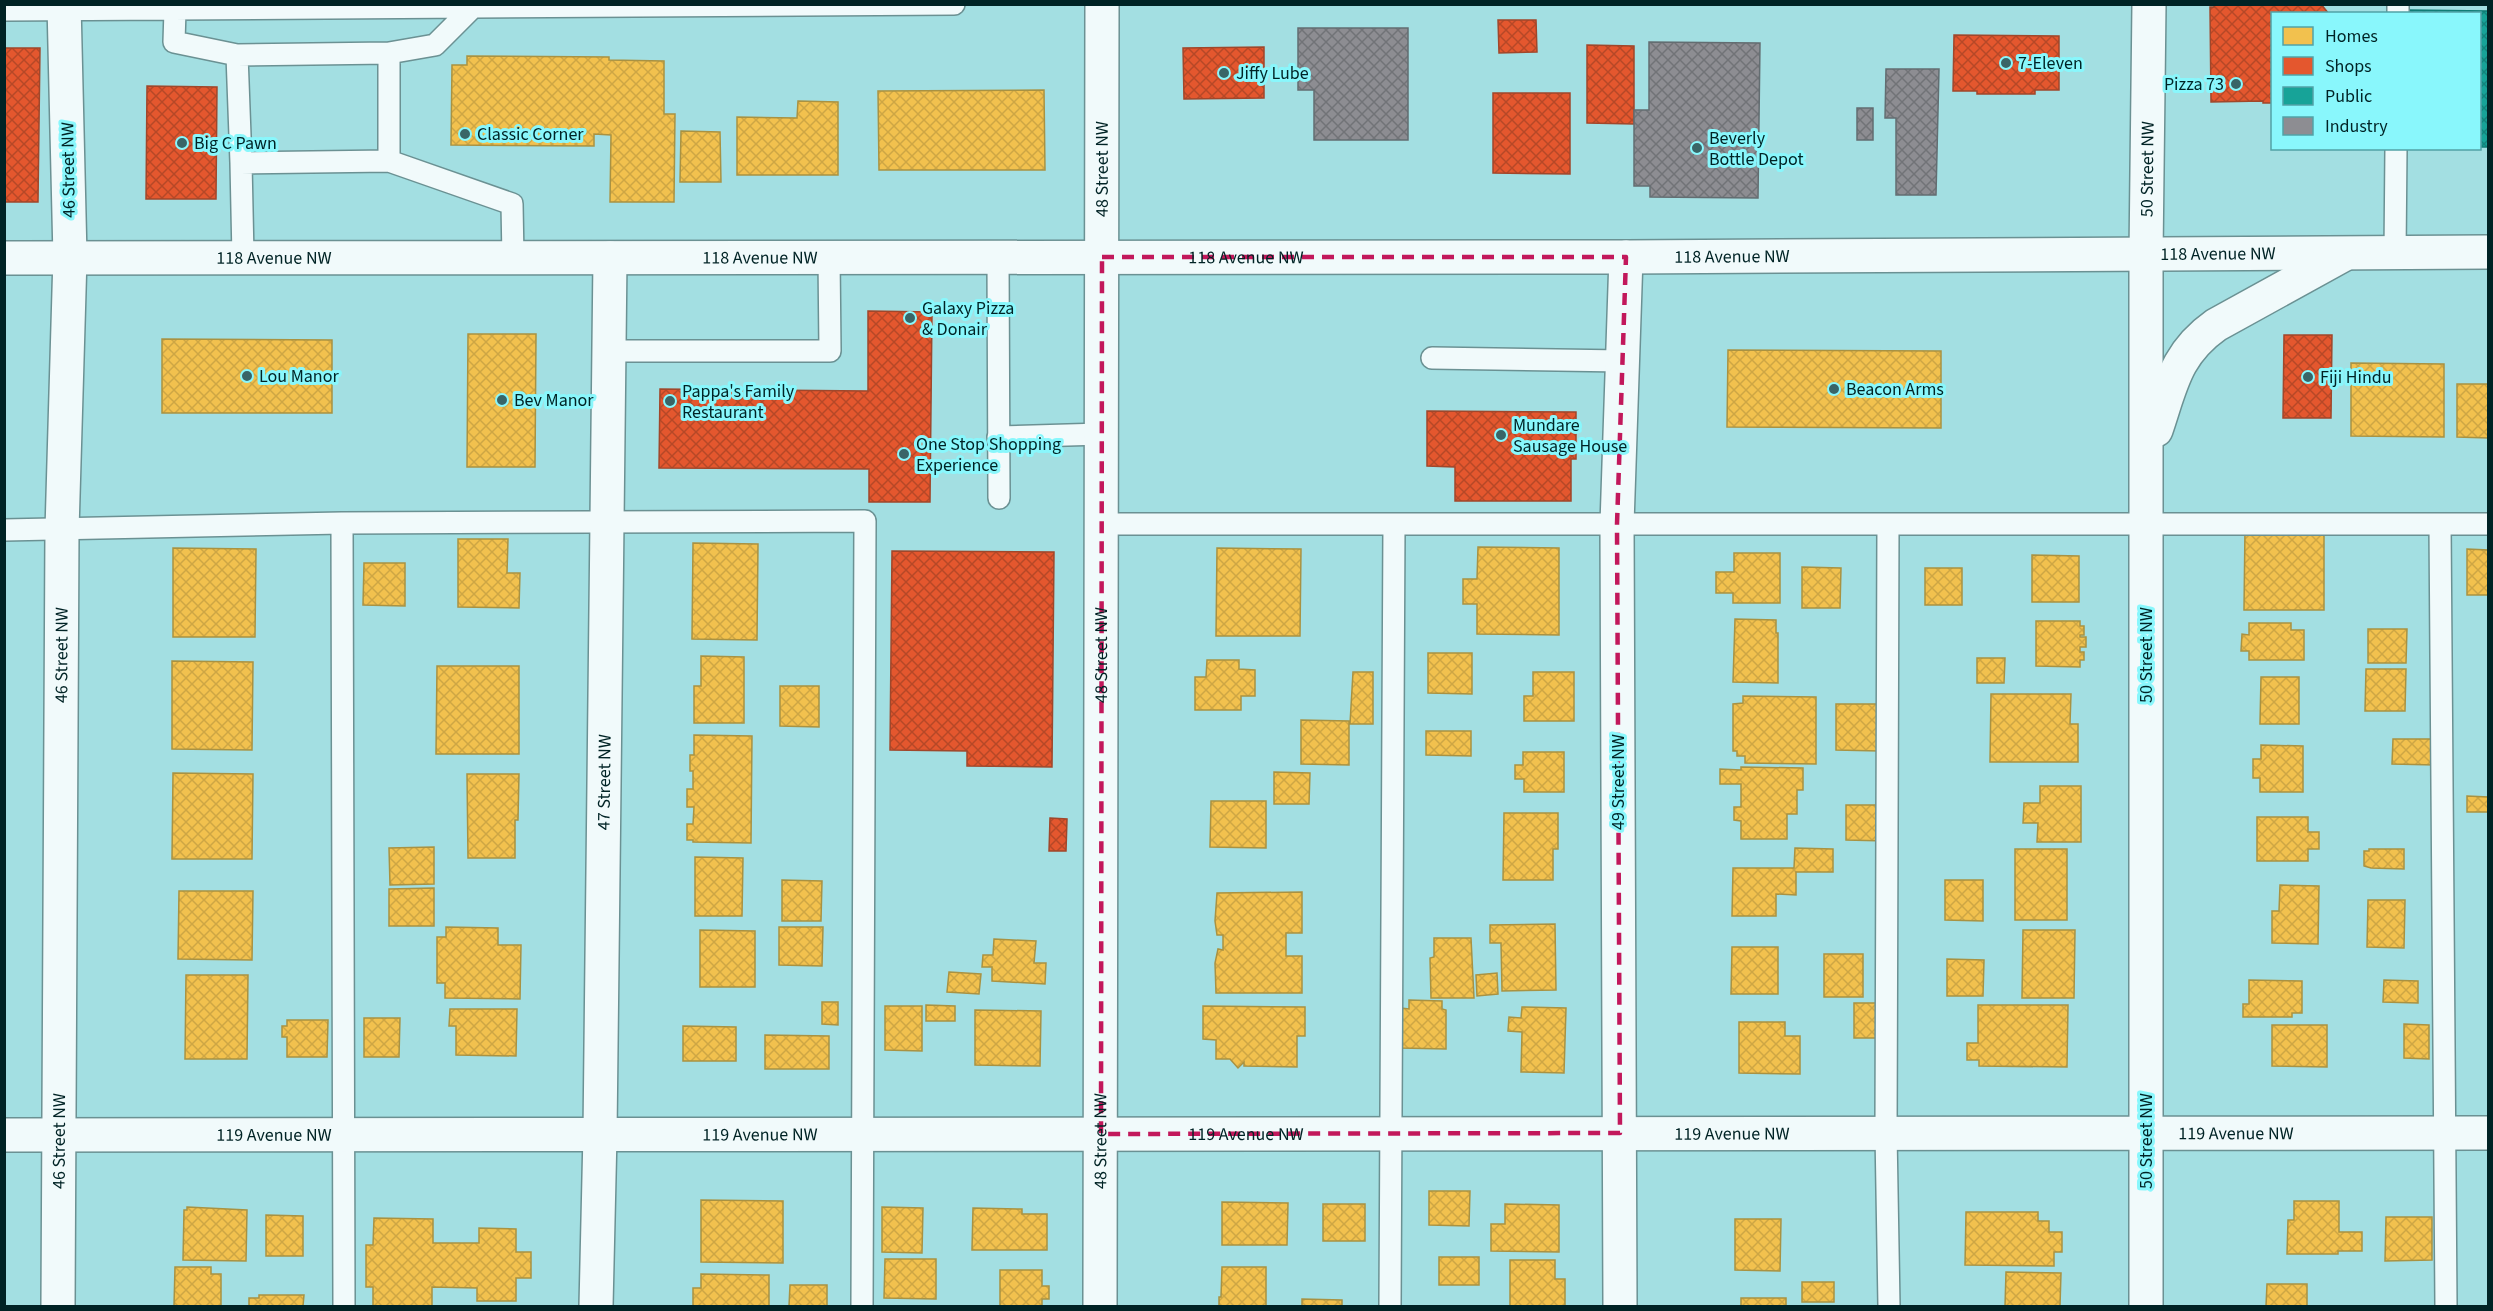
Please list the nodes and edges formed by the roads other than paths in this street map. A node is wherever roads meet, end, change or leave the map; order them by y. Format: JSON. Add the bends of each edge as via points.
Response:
{"nodes":[{"id":1,"x":954,"y":4,"type":"edge"},
{"id":2,"x":1102,"y":4,"type":"edge"},
{"id":3,"x":2149,"y":4,"type":"edge"},
{"id":4,"x":64,"y":7,"type":"edge"},
{"id":5,"x":472,"y":8,"type":"junction"},
{"id":6,"x":4,"y":10,"type":"edge"},
{"id":7,"x":175,"y":10,"type":"junction"},
{"id":8,"x":389,"y":53,"type":"junction"},
{"id":9,"x":237,"y":55,"type":"junction"},
{"id":10,"x":2396,"y":150,"type":"edge"},
{"id":11,"x":389,"y":161,"type":"junction"},
{"id":12,"x":241,"y":164,"type":"junction"},
{"id":13,"x":2488,"y":252,"type":"edge"},
{"id":14,"x":2346,"y":253,"type":"junction"},
{"id":15,"x":2395,"y":253,"type":"junction"},
{"id":16,"x":2146,"y":254,"type":"junction"},
{"id":17,"x":70,"y":257,"type":"junction"},
{"id":18,"x":243,"y":257,"type":"junction"},
{"id":19,"x":829,"y":257,"type":"junction"},
{"id":20,"x":998,"y":257,"type":"junction"},
{"id":21,"x":1102,"y":257,"type":"junction"},
{"id":22,"x":1626,"y":257,"type":"junction"},
{"id":23,"x":4,"y":258,"type":"edge"},
{"id":24,"x":513,"y":258,"type":"junction"},
{"id":25,"x":610,"y":258,"type":"junction"},
{"id":26,"x":608,"y":351,"type":"junction"},
{"id":27,"x":1432,"y":358,"type":"dead end"},
{"id":28,"x":1623,"y":361,"type":"junction"},
{"id":29,"x":1102,"y":434,"type":"junction"},
{"id":30,"x":998,"y":436,"type":"junction"},
{"id":31,"x":2147,"y":458,"type":"junction"},
{"id":32,"x":999,"y":498,"type":"dead end"},
{"id":33,"x":605,"y":520,"type":"junction"},
{"id":34,"x":342,"y":523,"type":"junction"},
{"id":35,"x":1101,"y":524,"type":"junction"},
{"id":36,"x":1395,"y":524,"type":"junction"},
{"id":37,"x":1617,"y":524,"type":"junction"},
{"id":38,"x":1888,"y":524,"type":"junction"},
{"id":39,"x":2146,"y":524,"type":"junction"},
{"id":40,"x":2440,"y":524,"type":"junction"},
{"id":41,"x":2488,"y":524,"type":"edge"},
{"id":42,"x":4,"y":530,"type":"edge"},
{"id":43,"x":62,"y":530,"type":"junction"},
{"id":44,"x":1620,"y":1133,"type":"junction"},
{"id":45,"x":1886,"y":1133,"type":"junction"},
{"id":46,"x":2146,"y":1133,"type":"junction"},
{"id":47,"x":2446,"y":1133,"type":"junction"},
{"id":48,"x":2488,"y":1133,"type":"edge"},
{"id":49,"x":600,"y":1134,"type":"junction"},
{"id":50,"x":862,"y":1134,"type":"junction"},
{"id":51,"x":1101,"y":1134,"type":"junction"},
{"id":52,"x":1391,"y":1134,"type":"junction"},
{"id":53,"x":4,"y":1135,"type":"edge"},
{"id":54,"x":59,"y":1135,"type":"junction"},
{"id":55,"x":344,"y":1135,"type":"junction"},
{"id":56,"x":58,"y":1306,"type":"edge"},
{"id":57,"x":344,"y":1306,"type":"edge"},
{"id":58,"x":596,"y":1306,"type":"edge"},
{"id":59,"x":862,"y":1306,"type":"edge"},
{"id":60,"x":1100,"y":1306,"type":"edge"},
{"id":61,"x":1390,"y":1306,"type":"edge"},
{"id":62,"x":1620,"y":1306,"type":"edge"},
{"id":63,"x":1889,"y":1306,"type":"edge"},
{"id":64,"x":2146,"y":1306,"type":"edge"},
{"id":65,"x":2446,"y":1306,"type":"edge"}],
"edges":[{"from":1,"to":5,"type":"lane"},
{"from":2,"to":21,"type":"street","name":"48 Street NW"},
{"from":3,"to":16,"type":"street","name":"50 Street NW"},
{"from":4,"to":6,"type":"lane"},
{"from":4,"to":7,"type":"lane"},
{"from":4,"to":17,"type":"street","name":"46 Street NW"},
{"from":5,"to":7,"type":"lane"},
{"from":5,"to":8,"type":"lane","via":[[435,45]]},
{"from":7,"to":9,"type":"lane","via":[[174,42]]},
{"from":8,"to":9,"type":"lane"},
{"from":8,"to":11,"type":"lane"},
{"from":9,"to":12,"type":"lane"},
{"from":10,"to":15,"type":"lane"},
{"from":11,"to":12,"type":"lane"},
{"from":11,"to":24,"type":"lane","via":[[512,204]]},
{"from":12,"to":18,"type":"lane"},
{"from":13,"to":15,"type":"street","name":"118 Avenue NW"},
{"from":14,"to":15,"type":"street","name":"118 Avenue NW"},
{"from":14,"to":16,"type":"street","name":"118 Avenue NW"},
{"from":14,"to":31,"type":"street","via":[[2198,338],[2177,366]]},
{"from":16,"to":22,"type":"street","name":"118 Avenue NW"},
{"from":16,"to":31,"type":"street","name":"50 Street NW"},
{"from":17,"to":18,"type":"street","name":"118 Avenue NW"},
{"from":17,"to":23,"type":"street","name":"118 Avenue NW"},
{"from":17,"to":43,"type":"street","name":"46 Street NW"},
{"from":18,"to":24,"type":"street","name":"118 Avenue NW"},
{"from":19,"to":20,"type":"street","name":"118 Avenue NW"},
{"from":19,"to":25,"type":"street","name":"118 Avenue NW"},
{"from":19,"to":26,"type":"lane","via":[[830,351]]},
{"from":20,"to":21,"type":"street","name":"118 Avenue NW"},
{"from":20,"to":30,"type":"lane"},
{"from":21,"to":22,"type":"street","name":"118 Avenue NW"},
{"from":21,"to":29,"type":"street","name":"48 Street NW"},
{"from":22,"to":28,"type":"street","name":"49 Street NW"},
{"from":24,"to":25,"type":"street","name":"118 Avenue NW"},
{"from":25,"to":26,"type":"street","name":"47 Street NW"},
{"from":26,"to":33,"type":"street","name":"47 Street NW"},
{"from":27,"to":28,"type":"lane"},
{"from":28,"to":37,"type":"street","name":"49 Street NW"},
{"from":29,"to":30,"type":"lane"},
{"from":29,"to":35,"type":"street","name":"48 Street NW"},
{"from":30,"to":32,"type":"lane"},
{"from":31,"to":39,"type":"street","name":"50 Street NW"},
{"from":33,"to":34,"type":"lane"},
{"from":33,"to":49,"type":"street","name":"47 Street NW"},
{"from":33,"to":50,"type":"lane","via":[[865,520]]},
{"from":34,"to":43,"type":"lane"},
{"from":34,"to":55,"type":"lane"},
{"from":35,"to":36,"type":"lane"},
{"from":35,"to":51,"type":"street","name":"48 Street NW"},
{"from":36,"to":37,"type":"lane"},
{"from":36,"to":52,"type":"lane"},
{"from":37,"to":38,"type":"lane"},
{"from":37,"to":44,"type":"street","name":"49 Street NW"},
{"from":38,"to":39,"type":"lane"},
{"from":38,"to":45,"type":"lane"},
{"from":39,"to":40,"type":"lane"},
{"from":39,"to":46,"type":"street","name":"50 Street NW"},
{"from":40,"to":41,"type":"lane"},
{"from":40,"to":47,"type":"lane"},
{"from":42,"to":43,"type":"lane"},
{"from":43,"to":54,"type":"street","name":"46 Street NW"},
{"from":44,"to":45,"type":"street","name":"119 Avenue NW"},
{"from":44,"to":52,"type":"street","name":"119 Avenue NW"},
{"from":44,"to":62,"type":"street","name":"49 Street NW"},
{"from":45,"to":46,"type":"street","name":"119 Avenue NW"},
{"from":45,"to":63,"type":"lane"},
{"from":46,"to":47,"type":"street","name":"119 Avenue NW"},
{"from":46,"to":64,"type":"street","name":"50 Street NW"},
{"from":47,"to":48,"type":"street","name":"119 Avenue NW"},
{"from":47,"to":65,"type":"lane"},
{"from":49,"to":50,"type":"street","name":"119 Avenue NW"},
{"from":49,"to":55,"type":"street","name":"119 Avenue NW"},
{"from":49,"to":58,"type":"street","name":"47 Street NW"},
{"from":50,"to":51,"type":"street","name":"119 Avenue NW"},
{"from":50,"to":59,"type":"lane"},
{"from":51,"to":52,"type":"street","name":"119 Avenue NW"},
{"from":51,"to":60,"type":"street","name":"48 Street NW"},
{"from":52,"to":61,"type":"lane"},
{"from":53,"to":54,"type":"street","name":"119 Avenue NW"},
{"from":54,"to":55,"type":"street","name":"119 Avenue NW"},
{"from":54,"to":56,"type":"street","name":"46 Street NW"},
{"from":55,"to":57,"type":"lane"}]}
